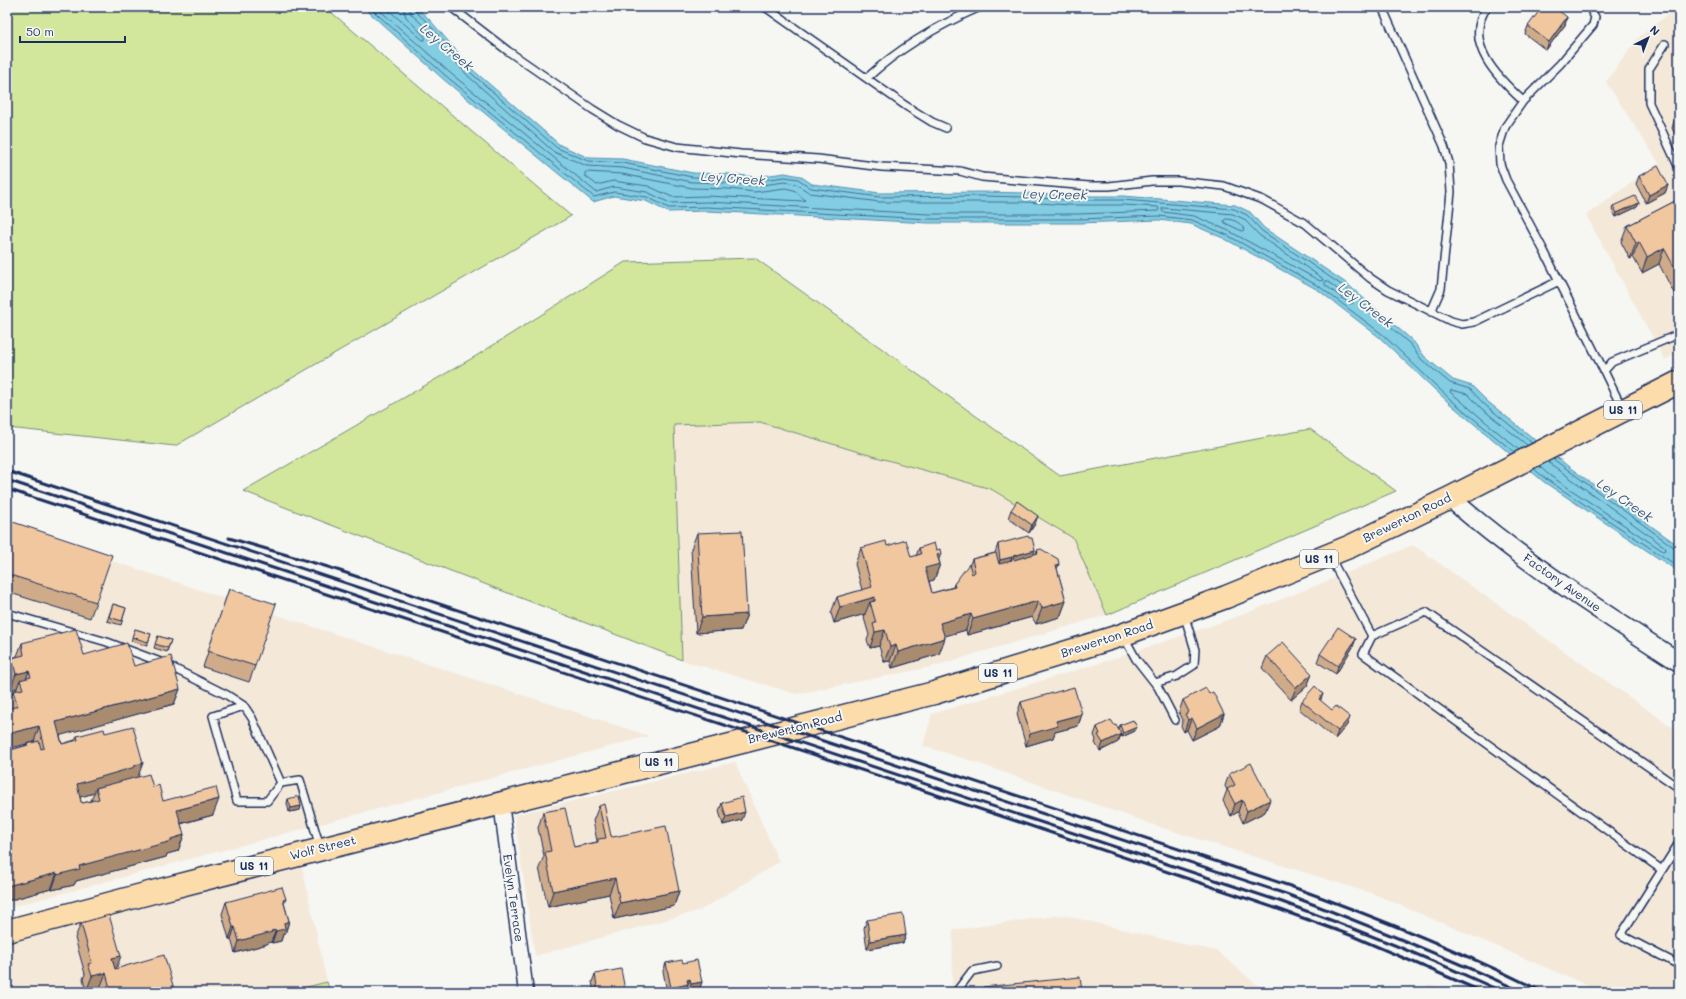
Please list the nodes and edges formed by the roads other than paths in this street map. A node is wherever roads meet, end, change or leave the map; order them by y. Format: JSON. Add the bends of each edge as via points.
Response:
{"nodes":[{"id":1,"x":452,"y":7,"type":"edge"},
{"id":2,"x":765,"y":7,"type":"edge"},
{"id":3,"x":980,"y":7,"type":"edge"},
{"id":4,"x":1382,"y":7,"type":"edge"},
{"id":5,"x":1487,"y":7,"type":"edge"},
{"id":6,"x":1589,"y":7,"type":"edge"},
{"id":7,"x":1665,"y":44,"type":"dead end"},
{"id":8,"x":867,"y":78,"type":"junction"},
{"id":9,"x":1523,"y":101,"type":"junction"},
{"id":10,"x":946,"y":128,"type":"dead end"},
{"id":11,"x":1679,"y":168,"type":"edge"},
{"id":12,"x":1560,"y":281,"type":"junction"},
{"id":13,"x":1432,"y":312,"type":"junction"},
{"id":14,"x":1679,"y":334,"type":"edge"},
{"id":15,"x":1604,"y":371,"type":"junction"},
{"id":16,"x":1679,"y":382,"type":"edge"},
{"id":17,"x":1623,"y":410,"type":"junction"},
{"id":18,"x":1450,"y":498,"type":"junction"},
{"id":19,"x":1329,"y":555,"type":"junction"},
{"id":20,"x":7,"y":612,"type":"edge"},
{"id":21,"x":1183,"y":613,"type":"junction"},
{"id":22,"x":1123,"y":635,"type":"junction"},
{"id":23,"x":1372,"y":636,"type":"junction"},
{"id":24,"x":1679,"y":662,"type":"edge"},
{"id":25,"x":1155,"y":683,"type":"junction"},
{"id":26,"x":244,"y":706,"type":"junction"},
{"id":27,"x":1175,"y":720,"type":"dead end"},
{"id":28,"x":281,"y":783,"type":"junction"},
{"id":29,"x":1679,"y":788,"type":"edge"},
{"id":30,"x":501,"y":804,"type":"junction"},
{"id":31,"x":1679,"y":844,"type":"edge"},
{"id":32,"x":321,"y":849,"type":"junction"},
{"id":33,"x":1662,"y":870,"type":"junction"},
{"id":34,"x":7,"y":931,"type":"edge"},
{"id":35,"x":997,"y":966,"type":"dead end"},
{"id":36,"x":1679,"y":966,"type":"edge"},
{"id":37,"x":526,"y":992,"type":"edge"},
{"id":38,"x":956,"y":992,"type":"edge"}],
"edges":[{"from":1,"to":13,"type":"lane","via":[[508,51],[592,109],[645,138],[677,147],[741,154],[818,158],[882,167],[960,171],[982,177],[1089,186],[1152,181],[1224,186],[1263,200],[1306,224],[1370,278]]},
{"from":2,"to":8,"type":"lane"},
{"from":3,"to":8,"type":"lane","via":[[933,29]]},
{"from":4,"to":13,"type":"lane","via":[[1444,146],[1449,163],[1451,192],[1441,289]]},
{"from":5,"to":9,"type":"lane","via":[[1478,28],[1479,44],[1500,80]]},
{"from":6,"to":9,"type":"lane","via":[[1595,17],[1592,25],[1560,64]]},
{"from":7,"to":11,"type":"lane","via":[[1649,69],[1649,103]]},
{"from":8,"to":10,"type":"lane","via":[[906,106]]},
{"from":9,"to":12,"type":"lane","via":[[1505,127],[1499,146],[1500,164]]},
{"from":12,"to":13,"type":"lane","via":[[1470,324],[1451,321]]},
{"from":12,"to":15,"type":"lane"},
{"from":14,"to":15,"type":"lane","via":[[1612,362]]},
{"from":15,"to":17,"type":"lane"},
{"from":16,"to":17,"type":"main road","name":"Brewerton Road","number":"US 11"},
{"from":17,"to":18,"type":"main road","name":"Brewerton Road","number":"US 11"},
{"from":18,"to":19,"type":"main road","name":"Brewerton Road","number":"US 11"},
{"from":18,"to":24,"type":"street","name":"Factory Avenue","via":[[1548,574]]},
{"from":19,"to":21,"type":"main road","name":"Brewerton Road","number":"US 11"},
{"from":19,"to":23,"type":"lane"},
{"from":20,"to":26,"type":"lane","via":[[107,642],[163,663]]},
{"from":21,"to":22,"type":"main road","name":"Brewerton Road","number":"US 11"},
{"from":21,"to":25,"type":"lane","via":[[1195,650],[1194,665],[1177,676]]},
{"from":22,"to":25,"type":"lane"},
{"from":22,"to":30,"type":"main road","name":"Brewerton Road","number":"US 11","via":[[934,693]]},
{"from":23,"to":29,"type":"lane","via":[[1426,612]]},
{"from":23,"to":33,"type":"lane","via":[[1364,654]]},
{"from":25,"to":27,"type":"lane"},
{"from":26,"to":28,"type":"lane","via":[[252,718]]},
{"from":26,"to":28,"type":"lane","via":[[213,716],[237,801],[267,801]]},
{"from":28,"to":32,"type":"lane","via":[[300,780]]},
{"from":30,"to":32,"type":"main road","name":"Wolf Street","number":"US 11"},
{"from":30,"to":37,"type":"street","name":"Evelyn Terrace"},
{"from":31,"to":33,"type":"lane"},
{"from":32,"to":34,"type":"main road","name":"Wolf Street","number":"US 11"},
{"from":33,"to":36,"type":"lane","via":[[1621,935]]},
{"from":35,"to":38,"type":"lane","via":[[972,971]]}]}
